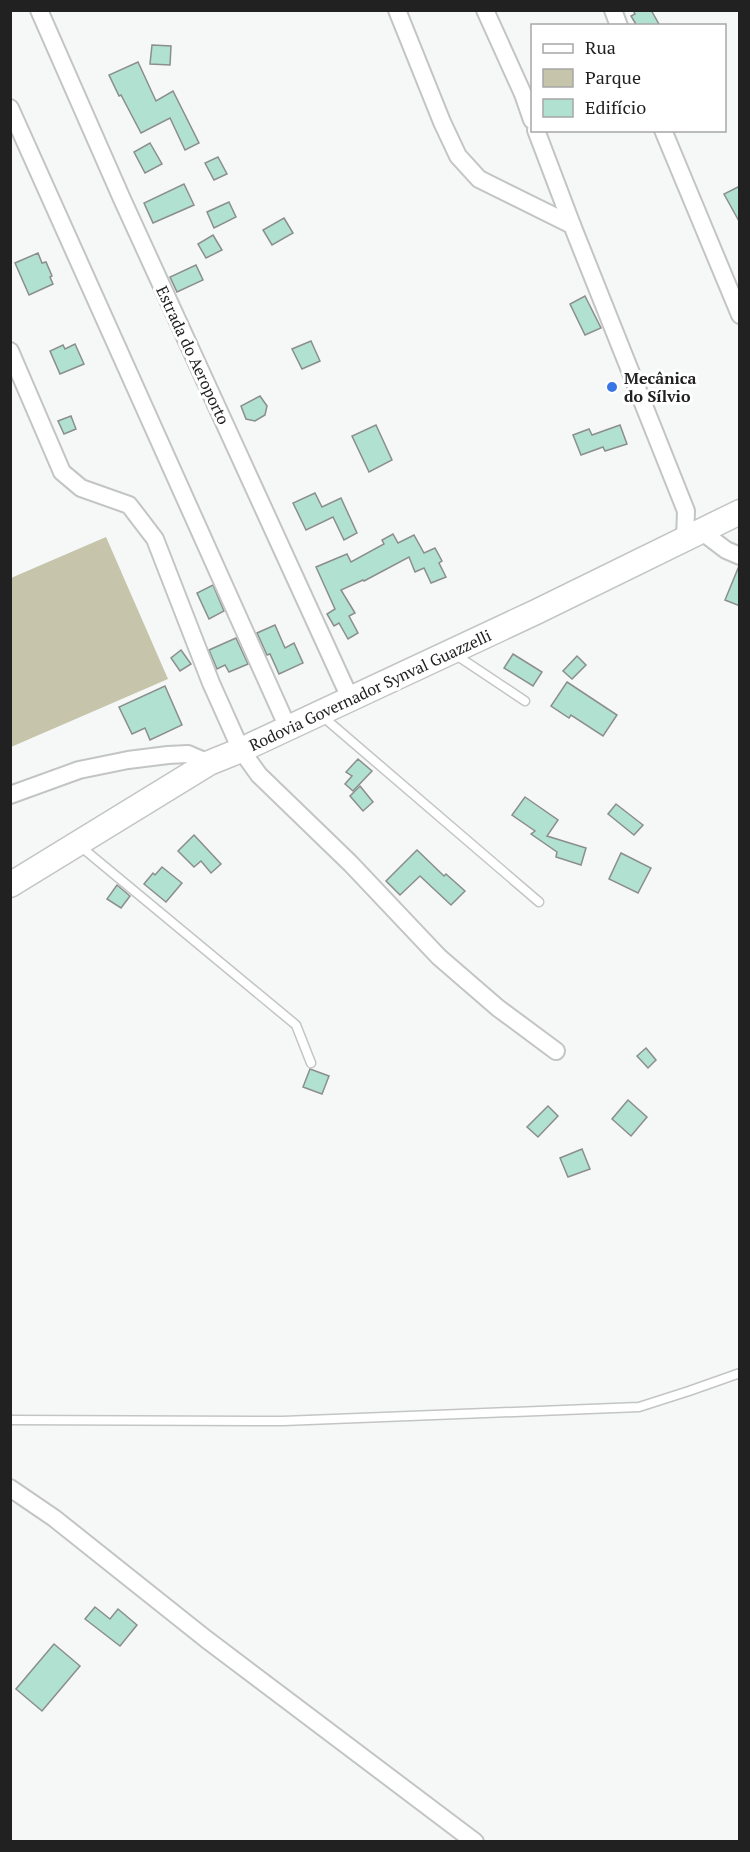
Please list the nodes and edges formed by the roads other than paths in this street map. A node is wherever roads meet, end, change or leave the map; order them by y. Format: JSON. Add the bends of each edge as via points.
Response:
{"nodes":[{"id":1,"x":39,"y":10,"type":"edge"},
{"id":2,"x":397,"y":10,"type":"edge"},
{"id":3,"x":485,"y":10,"type":"edge"},
{"id":4,"x":10,"y":108,"type":"edge"},
{"id":5,"x":531,"y":117,"type":"edge"},
{"id":6,"x":537,"y":132,"type":"edge"},
{"id":7,"x":664,"y":132,"type":"edge"},
{"id":8,"x":572,"y":225,"type":"junction"},
{"id":9,"x":740,"y":315,"type":"edge"},
{"id":10,"x":10,"y":351,"type":"edge"},
{"id":11,"x":740,"y":512,"type":"edge"},
{"id":12,"x":693,"y":535,"type":"junction"},
{"id":13,"x":740,"y":556,"type":"edge"},
{"id":14,"x":451,"y":651,"type":"junction"},
{"id":15,"x":350,"y":698,"type":"junction"},
{"id":16,"x":525,"y":701,"type":"dead end"},
{"id":17,"x":318,"y":713,"type":"junction"},
{"id":18,"x":288,"y":728,"type":"junction"},
{"id":19,"x":241,"y":750,"type":"junction"},
{"id":20,"x":209,"y":763,"type":"junction"},
{"id":21,"x":10,"y":795,"type":"edge"},
{"id":22,"x":77,"y":844,"type":"junction"},
{"id":23,"x":10,"y":885,"type":"edge"},
{"id":24,"x":539,"y":902,"type":"dead end"},
{"id":25,"x":556,"y":1051,"type":"dead end"},
{"id":26,"x":311,"y":1063,"type":"dead end"},
{"id":27,"x":740,"y":1373,"type":"edge"},
{"id":28,"x":10,"y":1420,"type":"edge"},
{"id":29,"x":10,"y":1488,"type":"edge"},
{"id":30,"x":475,"y":1842,"type":"edge"}],
"edges":[{"from":1,"to":15,"type":"street","name":"Estrada do Aeroporto"},
{"from":2,"to":8,"type":"street","via":[[458,156],[479,179]]},
{"from":3,"to":5,"type":"street"},
{"from":4,"to":18,"type":"street"},
{"from":6,"to":8,"type":"street"},
{"from":7,"to":9,"type":"street"},
{"from":8,"to":12,"type":"street"},
{"from":10,"to":19,"type":"street","via":[[62,472],[81,488],[129,505],[155,539]]},
{"from":11,"to":12,"type":"main road","name":"Rodovia Governador Synval Guazzelli"},
{"from":12,"to":13,"type":"street"},
{"from":12,"to":14,"type":"main road","name":"Rodovia Governador Synval Guazzelli"},
{"from":14,"to":15,"type":"main road","name":"Rodovia Governador Synval Guazzelli"},
{"from":14,"to":16,"type":"lane"},
{"from":15,"to":17,"type":"main road","name":"Rodovia Governador Synval Guazzelli"},
{"from":17,"to":18,"type":"main road","name":"Rodovia Governador Synval Guazzelli"},
{"from":17,"to":24,"type":"lane"},
{"from":18,"to":19,"type":"main road","name":"Rodovia Governador Synval Guazzelli"},
{"from":19,"to":20,"type":"main road","name":"Rodovia Governador Synval Guazzelli"},
{"from":19,"to":25,"type":"street","via":[[259,775],[351,864],[438,957]]},
{"from":20,"to":21,"type":"street","via":[[188,754],[128,760],[79,770]]},
{"from":20,"to":22,"type":"main road","name":"Rodovia Governador Synval Guazzelli"},
{"from":22,"to":23,"type":"main road","name":"Rodovia Governador Synval Guazzelli"},
{"from":22,"to":26,"type":"lane","via":[[296,1025]]},
{"from":27,"to":28,"type":"lane","via":[[639,1407],[283,1421]]},
{"from":29,"to":30,"type":"street"}]}
